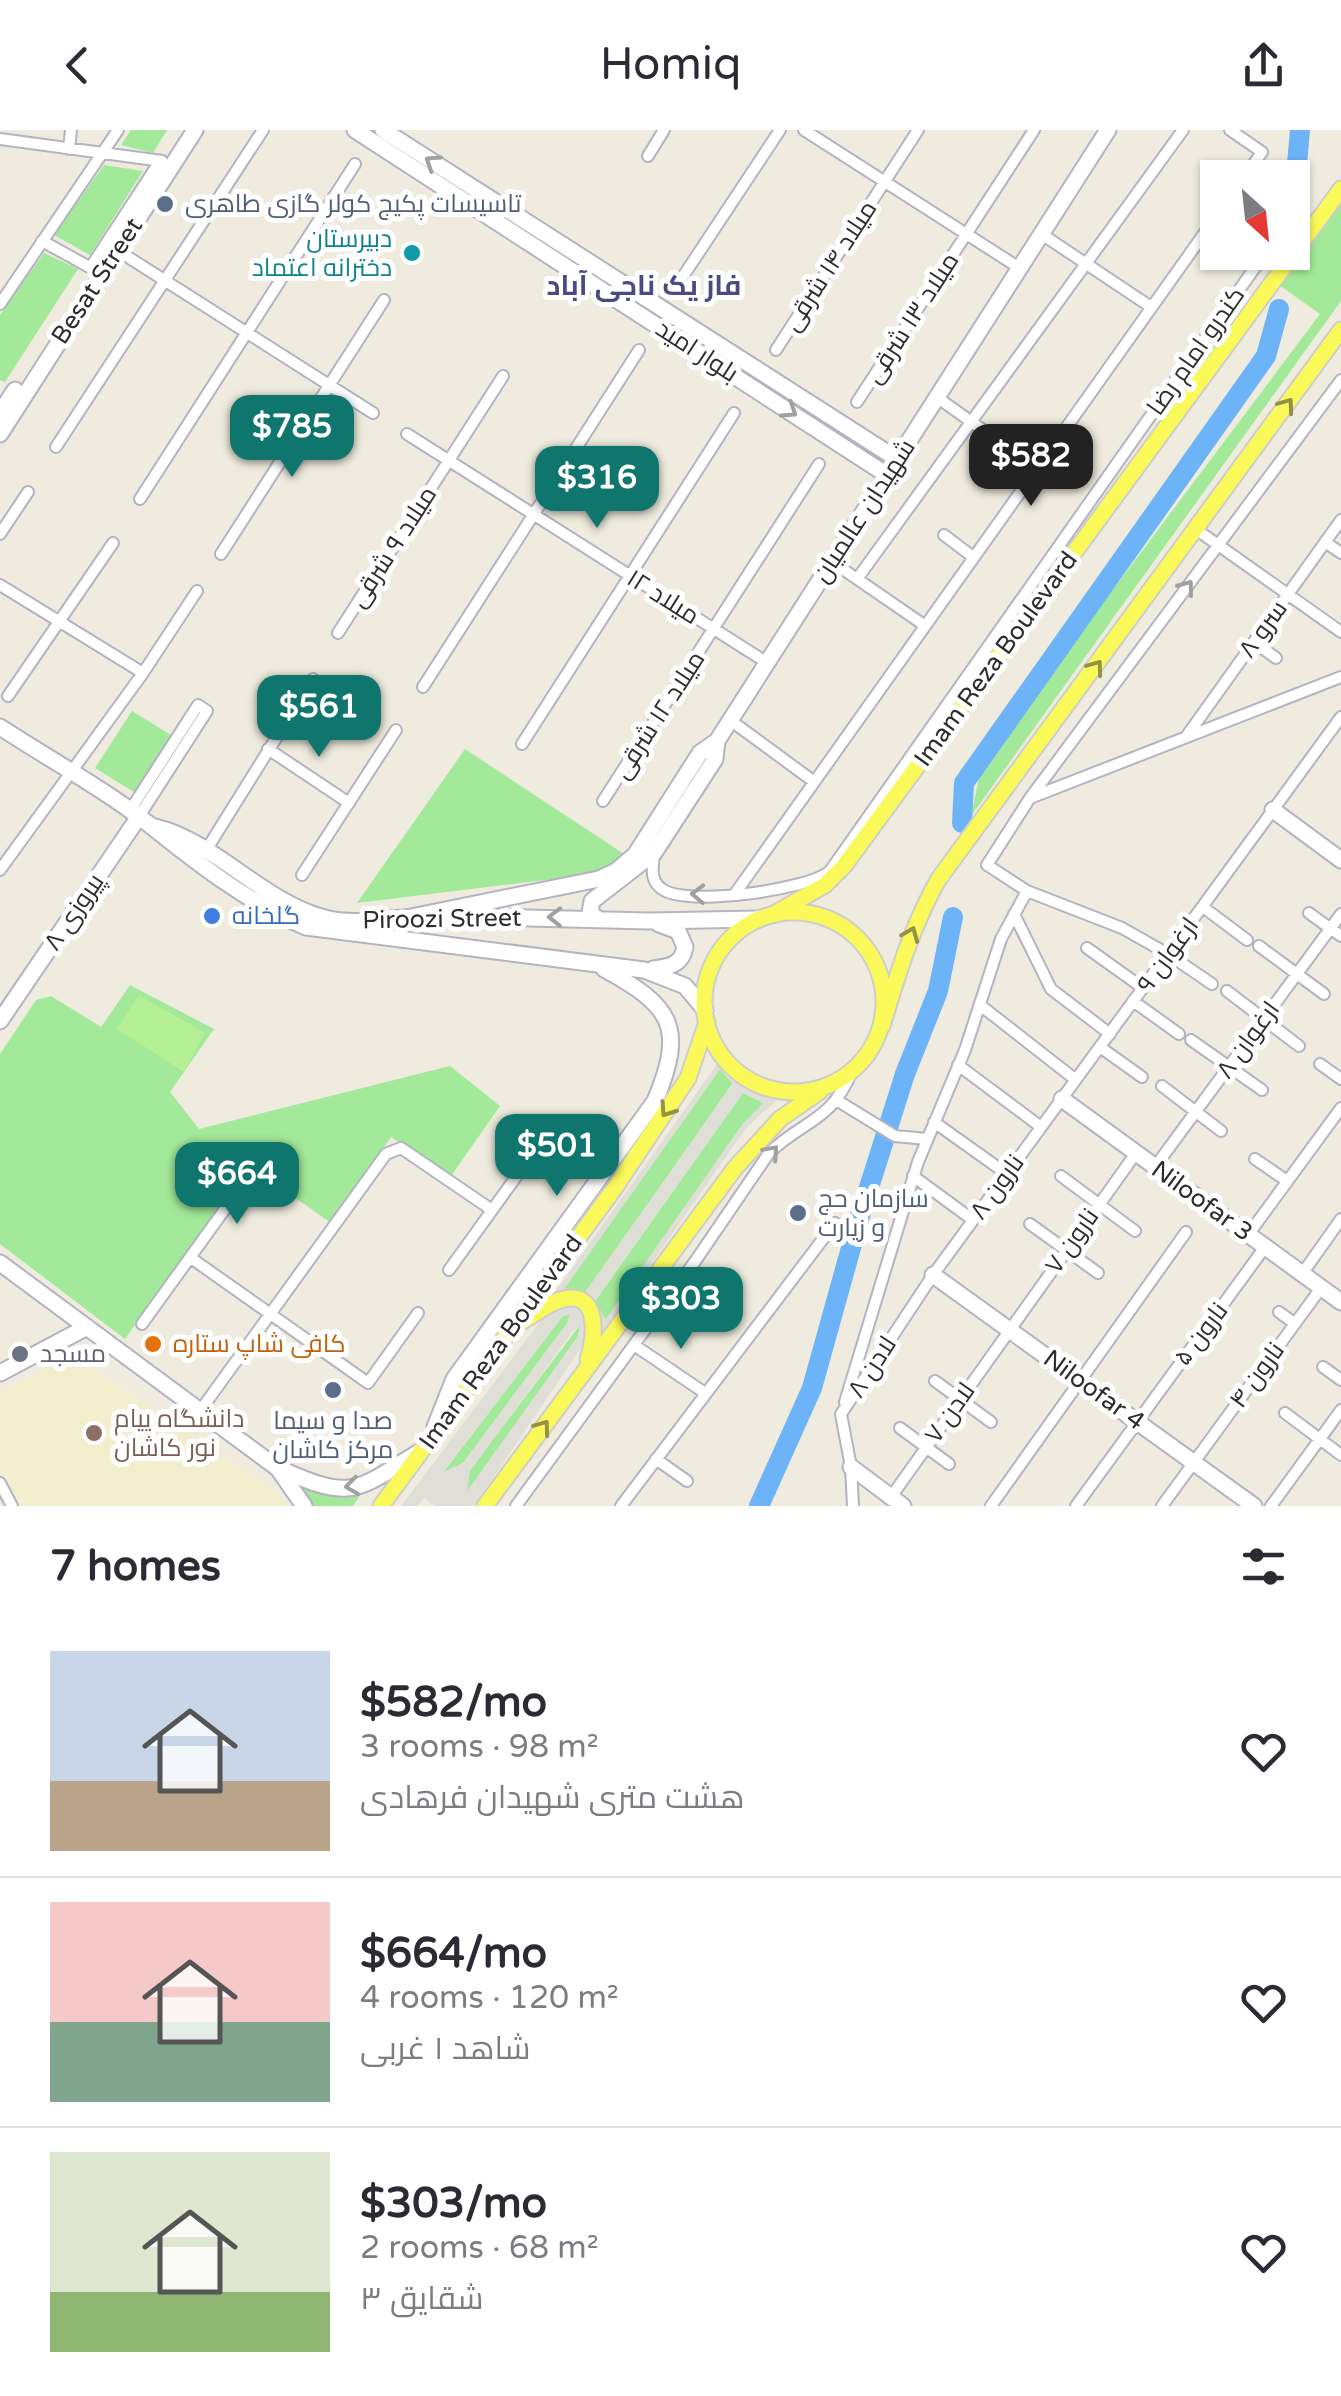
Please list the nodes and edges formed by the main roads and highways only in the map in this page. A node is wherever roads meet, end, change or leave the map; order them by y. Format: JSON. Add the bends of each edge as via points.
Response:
{"nodes":[{"id":1,"x":183,"y":130,"type":"edge"},
{"id":2,"x":196,"y":130,"type":"edge"},
{"id":3,"x":355,"y":130,"type":"edge"},
{"id":4,"x":383,"y":130,"type":"edge"},
{"id":5,"x":1108,"y":130,"type":"edge"},
{"id":6,"x":1341,"y":189,"type":"edge"},
{"id":7,"x":490,"y":208,"type":"junction"},
{"id":8,"x":542,"y":242,"type":"junction"},
{"id":9,"x":1341,"y":330,"type":"edge"},
{"id":10,"x":3,"y":402,"type":"edge"},
{"id":11,"x":0,"y":434,"type":"edge"},
{"id":12,"x":897,"y":460,"type":"junction"},
{"id":13,"x":888,"y":475,"type":"junction"},
{"id":14,"x":1,"y":730,"type":"edge"},
{"id":15,"x":717,"y":741,"type":"junction"},
{"id":16,"x":1272,"y":810,"type":"road end"},
{"id":17,"x":139,"y":819,"type":"junction"},
{"id":18,"x":1341,"y":860,"type":"edge"},
{"id":19,"x":412,"y":916,"type":"junction"},
{"id":20,"x":765,"y":917,"type":"junction"},
{"id":21,"x":597,"y":918,"type":"junction"},
{"id":22,"x":649,"y":921,"type":"junction"},
{"id":23,"x":596,"y":964,"type":"junction"},
{"id":24,"x":644,"y":970,"type":"junction"},
{"id":25,"x":2,"y":1012,"type":"edge"},
{"id":26,"x":706,"y":1016,"type":"junction"},
{"id":27,"x":882,"y":1026,"type":"junction"},
{"id":28,"x":830,"y":1085,"type":"junction"},
{"id":29,"x":1062,"y":1099,"type":"road end"},
{"id":30,"x":622,"y":1148,"type":"junction"},
{"id":31,"x":614,"y":1189,"type":"junction"},
{"id":32,"x":0,"y":1263,"type":"edge"},
{"id":33,"x":932,"y":1275,"type":"road end"},
{"id":34,"x":1341,"y":1302,"type":"edge"},
{"id":35,"x":87,"y":1327,"type":"junction"},
{"id":36,"x":513,"y":1328,"type":"junction"},
{"id":37,"x":584,"y":1372,"type":"junction"},
{"id":38,"x":0,"y":1373,"type":"edge"},
{"id":39,"x":427,"y":1444,"type":"junction"},
{"id":40,"x":276,"y":1467,"type":"junction"},
{"id":41,"x":851,"y":1467,"type":"road end"},
{"id":42,"x":897,"y":1501,"type":"edge"},
{"id":43,"x":304,"y":1506,"type":"edge"},
{"id":44,"x":381,"y":1506,"type":"edge"},
{"id":45,"x":485,"y":1506,"type":"edge"},
{"id":46,"x":1254,"y":1506,"type":"edge"}],
"edges":[{"from":1,"to":10,"type":"main road","name":"Besat Street"},
{"from":2,"to":11,"type":"main road","name":"Besat Street"},
{"from":3,"to":7,"type":"main road","name":"بلوار امید"},
{"from":7,"to":4,"type":"main road","name":"بلوار امید","one_way":true},
{"from":5,"to":12,"type":"main road","name":"شهیدان عالمیان"},
{"from":6,"to":20,"type":"main road","name":"Imam Reza Boulevard","via":[[959,698],[844,866],[825,886]]},
{"from":7,"to":8,"type":"main road","name":"بلوار امید"},
{"from":8,"to":12,"type":"main road","name":"بلوار امید"},
{"from":8,"to":13,"type":"main road","name":"بلوار امید","one_way":true},
{"from":27,"to":9,"type":"main road","one_way":true,"via":[[916,920],[938,880]]},
{"from":12,"to":13,"type":"main road","name":"شهیدان عالمیان"},
{"from":13,"to":15,"type":"main road","name":"شهیدان عالمیان"},
{"from":14,"to":17,"type":"main road","name":"Piroozi Street"},
{"from":15,"to":19,"type":"main road","via":[[700,754],[635,856],[599,880]]},
{"from":15,"to":21,"type":"main road","via":[[715,759],[654,853],[597,896],[590,908]]},
{"from":16,"to":18,"type":"main road"},
{"from":17,"to":19,"type":"main road","name":"Piroozi Street","via":[[322,918]]},
{"from":17,"to":23,"type":"main road","name":"Piroozi Street","via":[[306,927]]},
{"from":17,"to":25,"type":"main road","name":"پیروزی ۸"},
{"from":21,"to":19,"type":"main road","name":"Piroozi Street","one_way":true},
{"from":20,"to":22,"type":"main road","name":"Piroozi Street"},
{"from":20,"to":26,"type":"main road","via":[[734,934],[712,963]]},
{"from":20,"to":27,"type":"main road","via":[[820,914],[846,927],[880,971]]},
{"from":21,"to":22,"type":"main road","name":"Piroozi Street"},
{"from":22,"to":24,"type":"main road","via":[[678,932],[685,947],[677,963]]},
{"from":23,"to":24,"type":"main road","name":"Piroozi Street"},
{"from":23,"to":30,"type":"main road","via":[[640,988],[670,1032],[669,1067]]},
{"from":24,"to":26,"type":"main road","name":"Piroozi Street","via":[[685,986]]},
{"from":26,"to":28,"type":"main road","via":[[728,1064],[758,1085],[794,1092]]},
{"from":26,"to":31,"type":"main road","name":"Imam Reza Boulevard","one_way":true,"via":[[688,1078]]},
{"from":27,"to":28,"type":"main road","via":[[852,1071]]},
{"from":28,"to":37,"type":"main road","via":[[762,1136]]},
{"from":29,"to":34,"type":"main road","name":"Niloofar 3"},
{"from":30,"to":31,"type":"main road"},
{"from":30,"to":39,"type":"main road","via":[[454,1378]]},
{"from":31,"to":36,"type":"main road","name":"Imam Reza Boulevard"},
{"from":32,"to":35,"type":"main road"},
{"from":33,"to":46,"type":"main road","name":"Niloofar 4"},
{"from":35,"to":38,"type":"main road"},
{"from":35,"to":40,"type":"main road"},
{"from":36,"to":37,"type":"main road","via":[[559,1300],[582,1302],[596,1328]]},
{"from":36,"to":39,"type":"main road","name":"Imam Reza Boulevard"},
{"from":45,"to":37,"type":"main road","one_way":true},
{"from":39,"to":40,"type":"main road","one_way":true,"via":[[374,1482],[344,1488],[314,1484]]},
{"from":39,"to":44,"type":"main road","name":"Imam Reza Boulevard"},
{"from":40,"to":43,"type":"main road"},
{"from":41,"to":42,"type":"main road"}]}
